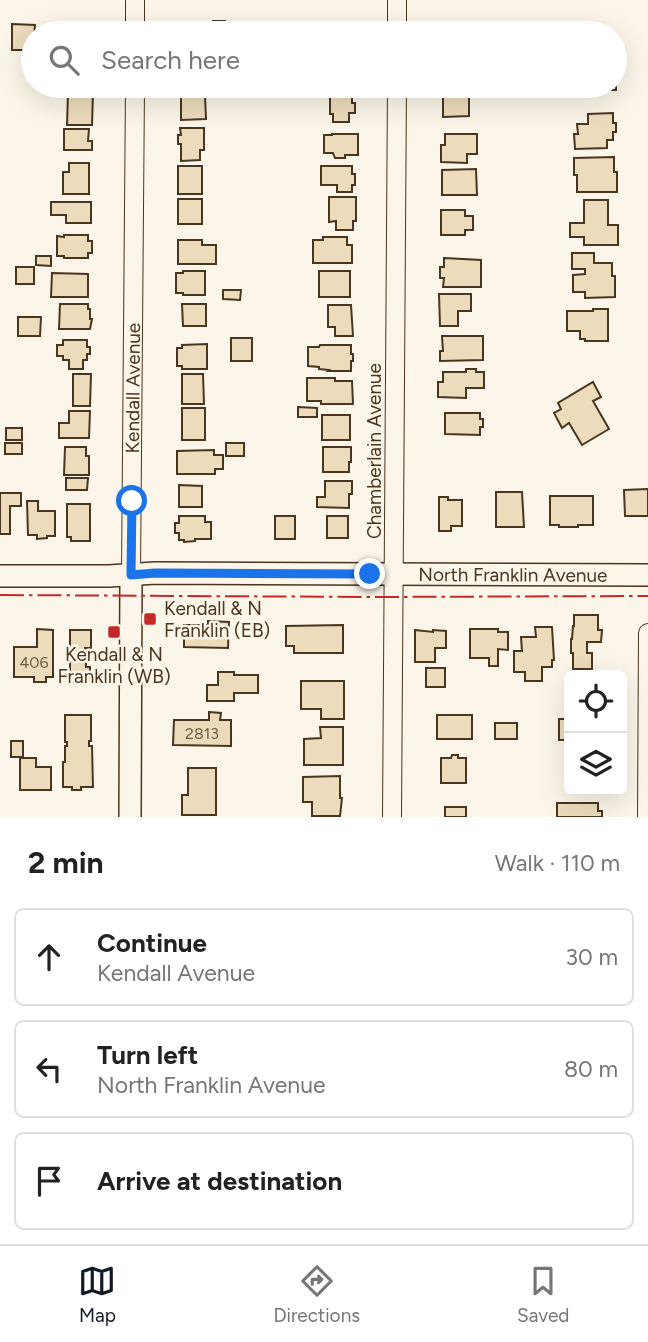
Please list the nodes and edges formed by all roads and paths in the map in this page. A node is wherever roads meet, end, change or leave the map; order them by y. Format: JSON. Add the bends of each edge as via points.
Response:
{"nodes":[{"id":1,"x":135,"y":0,"type":"edge"},
{"id":2,"x":397,"y":0,"type":"edge"},
{"id":3,"x":135,"y":21,"type":"edge"},
{"id":4,"x":397,"y":21,"type":"edge"},
{"id":5,"x":135,"y":98,"type":"edge"},
{"id":6,"x":397,"y":98,"type":"edge"},
{"id":7,"x":394,"y":574,"type":"junction"},
{"id":8,"x":131,"y":575,"type":"junction"},
{"id":9,"x":648,"y":575,"type":"edge"},
{"id":10,"x":0,"y":576,"type":"edge"},
{"id":11,"x":648,"y":634,"type":"edge"},
{"id":12,"x":130,"y":817,"type":"edge"},
{"id":13,"x":392,"y":817,"type":"edge"},
{"id":14,"x":647,"y":817,"type":"edge"}],
"edges":[{"from":1,"to":3,"type":"street"},
{"from":2,"to":4,"type":"street"},
{"from":5,"to":8,"type":"street","name":"Kendall Avenue"},
{"from":6,"to":7,"type":"street","name":"Chamberlain Avenue"},
{"from":7,"to":8,"type":"street","name":"North Franklin Avenue"},
{"from":7,"to":9,"type":"street","name":"North Franklin Avenue"},
{"from":7,"to":13,"type":"street","name":"Chamberlain Avenue"},
{"from":8,"to":10,"type":"street","name":"North Franklin Avenue"},
{"from":8,"to":12,"type":"street","name":"Kendall Avenue"},
{"from":11,"to":14,"type":"street"}]}
